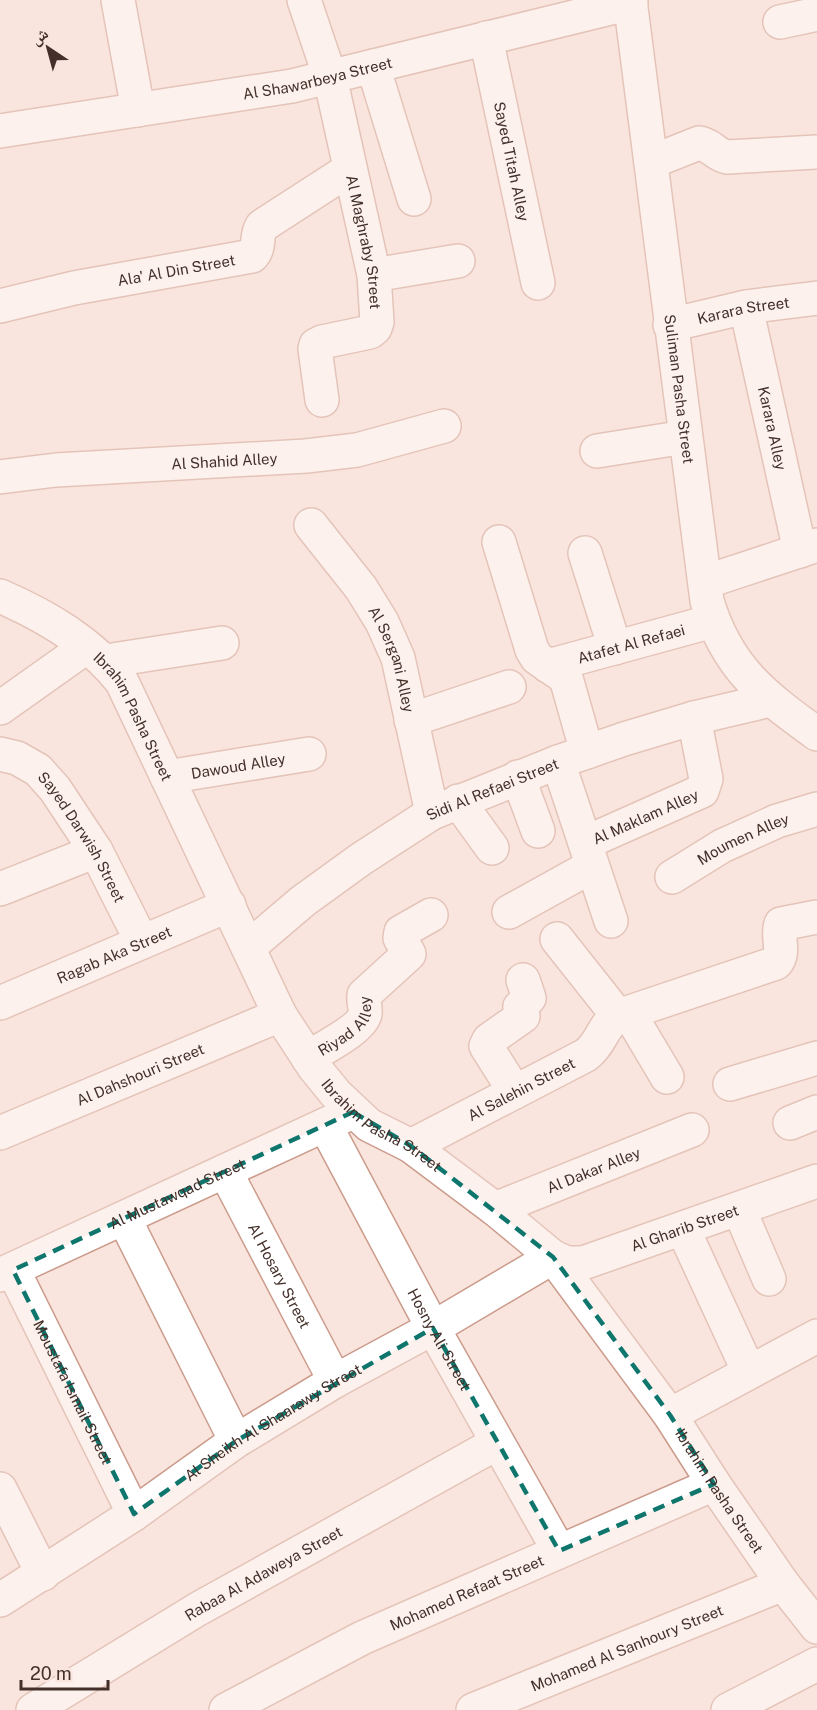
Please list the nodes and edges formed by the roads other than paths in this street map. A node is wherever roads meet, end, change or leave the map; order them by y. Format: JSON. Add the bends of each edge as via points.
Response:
{"nodes":[{"id":1,"x":118,"y":0,"type":"edge"},
{"id":2,"x":304,"y":0,"type":"edge"},
{"id":3,"x":631,"y":1,"type":"edge"},
{"id":4,"x":817,"y":14,"type":"edge"},
{"id":5,"x":780,"y":22,"type":"dead end"},
{"id":6,"x":486,"y":39,"type":"junction"},
{"id":7,"x":373,"y":66,"type":"junction"},
{"id":8,"x":330,"y":77,"type":"junction"},
{"id":9,"x":138,"y":110,"type":"junction"},
{"id":10,"x":0,"y":131,"type":"edge"},
{"id":11,"x":817,"y":152,"type":"edge"},
{"id":12,"x":651,"y":162,"type":"junction"},
{"id":13,"x":350,"y":169,"type":"junction"},
{"id":14,"x":414,"y":199,"type":"dead end"},
{"id":15,"x":458,"y":261,"type":"dead end"},
{"id":16,"x":374,"y":275,"type":"junction"},
{"id":17,"x":538,"y":283,"type":"dead end"},
{"id":18,"x":817,"y":298,"type":"edge"},
{"id":19,"x":0,"y":306,"type":"edge"},
{"id":20,"x":746,"y":307,"type":"junction"},
{"id":21,"x":670,"y":325,"type":"junction"},
{"id":22,"x":322,"y":400,"type":"dead end"},
{"id":23,"x":444,"y":426,"type":"dead end"},
{"id":24,"x":685,"y":437,"type":"junction"},
{"id":25,"x":597,"y":451,"type":"dead end"},
{"id":26,"x":0,"y":477,"type":"edge"},
{"id":27,"x":311,"y":525,"type":"dead end"},
{"id":28,"x":499,"y":542,"type":"dead end"},
{"id":29,"x":809,"y":548,"type":"edge"},
{"id":30,"x":585,"y":553,"type":"dead end"},
{"id":31,"x":705,"y":582,"type":"junction"},
{"id":32,"x":0,"y":596,"type":"edge"},
{"id":33,"x":713,"y":621,"type":"junction"},
{"id":34,"x":222,"y":644,"type":"dead end"},
{"id":35,"x":615,"y":648,"type":"junction"},
{"id":36,"x":96,"y":654,"type":"junction"},
{"id":37,"x":548,"y":666,"type":"junction"},
{"id":38,"x":509,"y":687,"type":"dead end"},
{"id":39,"x":770,"y":700,"type":"junction"},
{"id":40,"x":0,"y":708,"type":"edge"},
{"id":41,"x":694,"y":718,"type":"junction"},
{"id":42,"x":411,"y":720,"type":"junction"},
{"id":43,"x":817,"y":734,"type":"edge"},
{"id":44,"x":0,"y":754,"type":"edge"},
{"id":45,"x":309,"y":754,"type":"dead end"},
{"id":46,"x":573,"y":757,"type":"junction"},
{"id":47,"x":167,"y":777,"type":"junction"},
{"id":48,"x":518,"y":777,"type":"junction"},
{"id":49,"x":445,"y":807,"type":"junction"},
{"id":50,"x":817,"y":809,"type":"edge"},
{"id":51,"x":538,"y":831,"type":"dead end"},
{"id":52,"x":492,"y":848,"type":"dead end"},
{"id":53,"x":96,"y":850,"type":"junction"},
{"id":54,"x":589,"y":855,"type":"junction"},
{"id":55,"x":672,"y":877,"type":"dead end"},
{"id":56,"x":0,"y":889,"type":"edge"},
{"id":57,"x":229,"y":905,"type":"junction"},
{"id":58,"x":509,"y":912,"type":"dead end"},
{"id":59,"x":431,"y":915,"type":"dead end"},
{"id":60,"x":817,"y":917,"type":"edge"},
{"id":61,"x":610,"y":921,"type":"dead end"},
{"id":62,"x":557,"y":939,"type":"dead end"},
{"id":63,"x":142,"y":942,"type":"junction"},
{"id":64,"x":249,"y":946,"type":"junction"},
{"id":65,"x":523,"y":980,"type":"dead end"},
{"id":66,"x":0,"y":1003,"type":"edge"},
{"id":67,"x":280,"y":1015,"type":"junction"},
{"id":68,"x":624,"y":1015,"type":"junction"},
{"id":69,"x":308,"y":1058,"type":"junction"},
{"id":70,"x":817,"y":1058,"type":"edge"},
{"id":71,"x":667,"y":1077,"type":"dead end"},
{"id":72,"x":730,"y":1084,"type":"dead end"},
{"id":73,"x":515,"y":1092,"type":"junction"},
{"id":74,"x":339,"y":1119,"type":"junction"},
{"id":75,"x":692,"y":1130,"type":"dead end"},
{"id":76,"x":0,"y":1133,"type":"edge"},
{"id":77,"x":411,"y":1146,"type":"junction"},
{"id":78,"x":225,"y":1171,"type":"junction"},
{"id":79,"x":817,"y":1181,"type":"edge"},
{"id":80,"x":495,"y":1209,"type":"junction"},
{"id":81,"x":739,"y":1209,"type":"junction"},
{"id":82,"x":124,"y":1218,"type":"junction"},
{"id":83,"x":683,"y":1229,"type":"junction"},
{"id":84,"x":553,"y":1257,"type":"junction"},
{"id":85,"x":6,"y":1273,"type":"edge"},
{"id":86,"x":769,"y":1279,"type":"dead end"},
{"id":87,"x":433,"y":1328,"type":"junction"},
{"id":88,"x":817,"y":1336,"type":"edge"},
{"id":89,"x":749,"y":1372,"type":"junction"},
{"id":90,"x":335,"y":1380,"type":"junction"},
{"id":91,"x":670,"y":1415,"type":"junction"},
{"id":92,"x":236,"y":1441,"type":"junction"},
{"id":93,"x":497,"y":1443,"type":"junction"},
{"id":94,"x":714,"y":1484,"type":"junction"},
{"id":95,"x":0,"y":1489,"type":"edge"},
{"id":96,"x":134,"y":1514,"type":"junction"},
{"id":97,"x":559,"y":1551,"type":"junction"},
{"id":98,"x":43,"y":1574,"type":"junction"},
{"id":99,"x":783,"y":1584,"type":"junction"},
{"id":100,"x":0,"y":1600,"type":"edge"},
{"id":101,"x":817,"y":1627,"type":"edge"},
{"id":102,"x":817,"y":1664,"type":"edge"},
{"id":103,"x":33,"y":1710,"type":"edge"},
{"id":104,"x":226,"y":1710,"type":"edge"},
{"id":105,"x":473,"y":1710,"type":"edge"},
{"id":106,"x":728,"y":1710,"type":"edge"}],
"edges":[{"from":1,"to":9,"type":"street"},
{"from":2,"to":8,"type":"street","name":"Al Maghraby Street"},
{"from":3,"to":6,"type":"street","name":"Al Shawarbeya Street"},
{"from":3,"to":12,"type":"street","name":"Suliman Pasha Street"},
{"from":4,"to":5,"type":"street"},
{"from":6,"to":7,"type":"street","name":"Al Shawarbeya Street"},
{"from":6,"to":17,"type":"street","name":"Sayed Titah Alley"},
{"from":7,"to":8,"type":"street","name":"Al Shawarbeya Street"},
{"from":7,"to":14,"type":"street"},
{"from":8,"to":9,"type":"street","name":"Al Shawarbeya Street"},
{"from":8,"to":13,"type":"street","name":"Al Maghraby Street"},
{"from":9,"to":10,"type":"street","name":"Al Shawarbeya Street"},
{"from":11,"to":12,"type":"street","via":[[727,158],[699,143]]},
{"from":12,"to":21,"type":"street","name":"Suliman Pasha Street"},
{"from":13,"to":16,"type":"street","name":"Al Maghraby Street"},
{"from":13,"to":19,"type":"street","name":"Ala' Al Din Street","via":[[262,226],[252,256],[74,288]]},
{"from":15,"to":16,"type":"street"},
{"from":16,"to":22,"type":"street","name":"Al Maghraby Street","via":[[375,328],[315,347]]},
{"from":18,"to":20,"type":"street","name":"Karara Street"},
{"from":20,"to":21,"type":"street","name":"Karara Street"},
{"from":20,"to":29,"type":"street","name":"Karara Alley"},
{"from":21,"to":24,"type":"street","name":"Suliman Pasha Street"},
{"from":23,"to":26,"type":"street","name":"Al Shahid Alley","via":[[357,450],[306,456],[56,470]]},
{"from":24,"to":25,"type":"street"},
{"from":24,"to":31,"type":"street","name":"Suliman Pasha Street"},
{"from":27,"to":42,"type":"street","name":"Al Sergani Alley","via":[[361,588],[382,622],[398,658]]},
{"from":28,"to":37,"type":"street","via":[[532,650]]},
{"from":29,"to":31,"type":"street"},
{"from":30,"to":35,"type":"street"},
{"from":31,"to":33,"type":"street","name":"Suliman Pasha Street"},
{"from":32,"to":36,"type":"street","name":"Ibrahim Pasha Street","via":[[46,618]]},
{"from":33,"to":35,"type":"street","name":"Atafet Al Refaei"},
{"from":33,"to":39,"type":"street","name":"Suliman Pasha Street","via":[[741,670]]},
{"from":34,"to":36,"type":"street"},
{"from":35,"to":37,"type":"street","name":"Atafet Al Refaei"},
{"from":36,"to":40,"type":"street"},
{"from":36,"to":47,"type":"street","name":"Ibrahim Pasha Street","via":[[122,682]]},
{"from":37,"to":46,"type":"street","via":[[566,678]]},
{"from":38,"to":42,"type":"street"},
{"from":39,"to":41,"type":"street","name":"Sidi Al Refaei Street"},
{"from":39,"to":43,"type":"street","name":"Suliman Pasha Street"},
{"from":41,"to":46,"type":"street","name":"Sidi Al Refaei Street"},
{"from":41,"to":54,"type":"street","name":"Al Maklam Alley","via":[[706,778],[702,790]]},
{"from":42,"to":49,"type":"street","name":"Al Sergani Alley"},
{"from":44,"to":53,"type":"street","name":"Sayed Darwish Street","via":[[38,770]]},
{"from":45,"to":47,"type":"street","name":"Dawoud Alley"},
{"from":46,"to":48,"type":"street","name":"Sidi Al Refaei Street"},
{"from":46,"to":54,"type":"street"},
{"from":47,"to":57,"type":"street","name":"Ibrahim Pasha Street"},
{"from":48,"to":49,"type":"street","name":"Sidi Al Refaei Street"},
{"from":48,"to":51,"type":"street"},
{"from":49,"to":52,"type":"street"},
{"from":49,"to":64,"type":"street","name":"Sidi Al Refaei Street","via":[[361,859]]},
{"from":50,"to":55,"type":"street","name":"Moumen Alley","via":[[777,821],[723,846]]},
{"from":53,"to":56,"type":"street"},
{"from":53,"to":63,"type":"street","name":"Sayed Darwish Street"},
{"from":54,"to":58,"type":"street","name":"Al Maklam Alley"},
{"from":54,"to":61,"type":"street"},
{"from":57,"to":63,"type":"street","name":"Ragab Aka Street"},
{"from":57,"to":64,"type":"street","name":"Ibrahim Pasha Street"},
{"from":59,"to":69,"type":"street","name":"Riyad Alley","via":[[401,932],[409,954],[364,995],[365,1014],[354,1030]]},
{"from":60,"to":68,"type":"street","via":[[781,924],[780,957],[773,964]]},
{"from":62,"to":68,"type":"street"},
{"from":63,"to":66,"type":"street","name":"Ragab Aka Street"},
{"from":64,"to":67,"type":"street","name":"Ibrahim Pasha Street"},
{"from":65,"to":73,"type":"street","via":[[529,998],[520,1007],[524,1016],[486,1046]]},
{"from":67,"to":69,"type":"street","name":"Ibrahim Pasha Street"},
{"from":67,"to":76,"type":"street","name":"Al Dahshouri Street"},
{"from":68,"to":71,"type":"street"},
{"from":68,"to":73,"type":"street","name":"Al Salehin Street","via":[[610,1022],[600,1043],[586,1055]]},
{"from":69,"to":74,"type":"street","name":"Ibrahim Pasha Street","via":[[336,1094]]},
{"from":70,"to":72,"type":"street"},
{"from":73,"to":77,"type":"street","name":"Al Salehin Street"},
{"from":74,"to":77,"type":"street","name":"Ibrahim Pasha Street","via":[[369,1125]]},
{"from":74,"to":78,"type":"street","name":"Al Mustawqad Street"},
{"from":74,"to":87,"type":"street","name":"Hosny Ali Street"},
{"from":75,"to":80,"type":"street","name":"Al Dakar Alley"},
{"from":77,"to":80,"type":"street","name":"Ibrahim Pasha Street"},
{"from":78,"to":82,"type":"street","name":"Al Mustawqad Street"},
{"from":78,"to":90,"type":"street","name":"Al Hosary Street"},
{"from":79,"to":81,"type":"street","name":"Al Gharib Street"},
{"from":80,"to":84,"type":"street","name":"Ibrahim Pasha Street"},
{"from":81,"to":83,"type":"street","name":"Al Gharib Street"},
{"from":81,"to":86,"type":"street"},
{"from":82,"to":85,"type":"street","name":"Al Mustawqad Street"},
{"from":82,"to":92,"type":"street"},
{"from":83,"to":84,"type":"street","name":"Al Gharib Street","via":[[583,1263],[567,1263]]},
{"from":83,"to":89,"type":"street"},
{"from":84,"to":87,"type":"street","name":"Al Sheikh Al Shaarawy Street"},
{"from":84,"to":91,"type":"street","name":"Ibrahim Pasha Street"},
{"from":85,"to":96,"type":"street","name":"Moustafa Ismail Street"},
{"from":87,"to":90,"type":"street","name":"Al Sheikh Al Shaarawy Street"},
{"from":87,"to":93,"type":"street","name":"Hosny Ali Street"},
{"from":88,"to":89,"type":"street"},
{"from":89,"to":91,"type":"street"},
{"from":90,"to":92,"type":"street","name":"Al Sheikh Al Shaarawy Street"},
{"from":91,"to":94,"type":"street","name":"Ibrahim Pasha Street"},
{"from":92,"to":96,"type":"street","name":"Al Sheikh Al Shaarawy Street"},
{"from":93,"to":97,"type":"street","name":"Hosny Ali Street"},
{"from":93,"to":103,"type":"street","name":"Rabaa Al Adaweya Street","via":[[198,1609]]},
{"from":94,"to":97,"type":"street","name":"Mohamed Refaat Street"},
{"from":94,"to":99,"type":"street","name":"Ibrahim Pasha Street"},
{"from":95,"to":98,"type":"street"},
{"from":96,"to":98,"type":"street","name":"Al Sheikh Al Shaarawy Street"},
{"from":97,"to":104,"type":"street","name":"Mohamed Refaat Street","via":[[362,1638]]},
{"from":98,"to":100,"type":"street","name":"Al Sheikh Al Shaarawy Street"},
{"from":99,"to":101,"type":"street","name":"Ibrahim Pasha Street"},
{"from":99,"to":105,"type":"street","name":"Mohamed Al Sanhoury Street"},
{"from":102,"to":106,"type":"street"}]}
